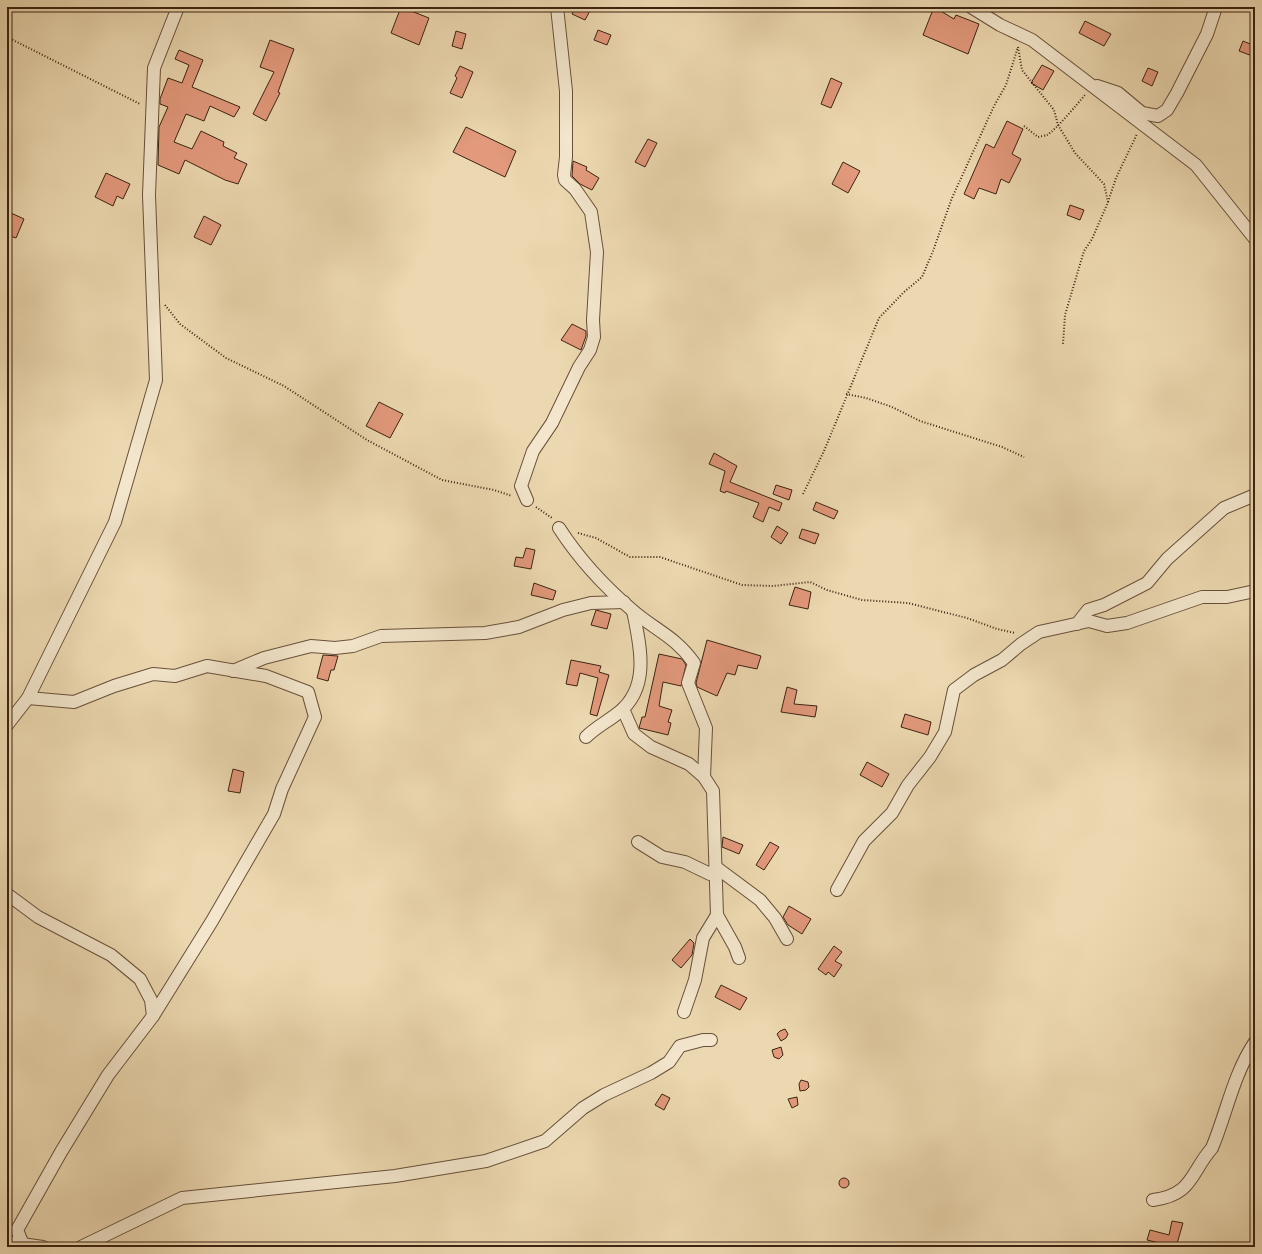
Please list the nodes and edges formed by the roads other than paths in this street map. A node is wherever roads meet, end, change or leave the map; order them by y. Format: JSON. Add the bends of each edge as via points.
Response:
{"nodes":[{"id":1,"x":178,"y":7,"type":"edge"},
{"id":2,"x":557,"y":7,"type":"edge"},
{"id":3,"x":971,"y":7,"type":"edge"},
{"id":4,"x":1216,"y":7,"type":"edge"},
{"id":5,"x":1090,"y":85,"type":"junction"},
{"id":6,"x":1255,"y":239,"type":"edge"},
{"id":7,"x":1255,"y":495,"type":"edge"},
{"id":8,"x":527,"y":500,"type":"road end"},
{"id":9,"x":559,"y":528,"type":"road end"},
{"id":10,"x":1255,"y":591,"type":"edge"},
{"id":11,"x":624,"y":602,"type":"junction"},
{"id":12,"x":633,"y":611,"type":"junction"},
{"id":13,"x":1077,"y":624,"type":"junction"},
{"id":14,"x":232,"y":671,"type":"junction"},
{"id":15,"x":28,"y":698,"type":"junction"},
{"id":16,"x":623,"y":709,"type":"junction"},
{"id":17,"x":7,"y":725,"type":"edge"},
{"id":18,"x":586,"y":737,"type":"dead end"},
{"id":19,"x":704,"y":777,"type":"junction"},
{"id":20,"x":638,"y":842,"type":"dead end"},
{"id":21,"x":717,"y":868,"type":"junction"},
{"id":22,"x":837,"y":890,"type":"dead end"},
{"id":23,"x":7,"y":894,"type":"edge"},
{"id":24,"x":717,"y":915,"type":"junction"},
{"id":25,"x":787,"y":939,"type":"dead end"},
{"id":26,"x":739,"y":958,"type":"dead end"},
{"id":27,"x":684,"y":1012,"type":"dead end"},
{"id":28,"x":153,"y":1016,"type":"junction"},
{"id":29,"x":711,"y":1040,"type":"dead end"},
{"id":30,"x":1255,"y":1042,"type":"edge"},
{"id":31,"x":1153,"y":1200,"type":"dead end"},
{"id":32,"x":7,"y":1242,"type":"edge"},
{"id":33,"x":22,"y":1242,"type":"junction"},
{"id":34,"x":43,"y":1247,"type":"edge"},
{"id":35,"x":81,"y":1247,"type":"edge"}],
"edges":[{"from":1,"to":15,"type":"street","via":[[154,68],[149,195],[156,380],[115,522]]},
{"from":2,"to":8,"type":"street","via":[[566,91],[564,175],[565,180],[592,212],[597,252],[594,337],[590,350],[552,423],[533,451],[521,486]]},
{"from":3,"to":5,"type":"street","via":[[1000,25],[1032,40]]},
{"from":4,"to":5,"type":"street","via":[[1207,34],[1177,93],[1167,110],[1158,116],[1142,112],[1118,92]]},
{"from":5,"to":6,"type":"street","via":[[1196,165]]},
{"from":7,"to":13,"type":"street","via":[[1224,508],[1168,559],[1147,582],[1104,605],[1088,610]]},
{"from":9,"to":11,"type":"street","via":[[577,555]]},
{"from":10,"to":13,"type":"street","via":[[1227,597],[1202,597],[1127,623],[1107,626],[1089,621]]},
{"from":11,"to":12,"type":"street"},
{"from":11,"to":14,"type":"street","via":[[591,602],[519,627],[485,633],[380,636],[353,646],[311,646],[264,658]]},
{"from":12,"to":16,"type":"street","via":[[642,666],[638,687]]},
{"from":12,"to":19,"type":"street","via":[[668,635],[694,663],[688,683],[706,728]]},
{"from":13,"to":22,"type":"street","via":[[1039,632],[1002,660],[954,690],[944,732],[930,757],[908,785],[892,813],[864,842]]},
{"from":14,"to":15,"type":"street","via":[[207,666],[175,676],[153,674],[74,702]]},
{"from":14,"to":28,"type":"street","via":[[266,676],[308,692],[315,717],[266,830]]},
{"from":15,"to":17,"type":"street"},
{"from":16,"to":18,"type":"street"},
{"from":16,"to":19,"type":"street","via":[[634,734],[651,747],[689,764]]},
{"from":19,"to":21,"type":"street","via":[[713,791]]},
{"from":20,"to":21,"type":"street","via":[[662,857],[685,862],[710,874]]},
{"from":21,"to":24,"type":"street"},
{"from":21,"to":25,"type":"street","via":[[760,900],[775,918]]},
{"from":23,"to":28,"type":"street","via":[[38,917],[111,955],[140,979],[151,1000]]},
{"from":24,"to":26,"type":"street"},
{"from":24,"to":27,"type":"street","via":[[703,938],[695,980]]},
{"from":28,"to":33,"type":"street","via":[[108,1075],[43,1184],[17,1230]]},
{"from":29,"to":35,"type":"street","via":[[680,1046],[668,1062],[582,1108],[545,1141],[486,1161],[395,1176],[182,1198]]},
{"from":30,"to":31,"type":"street","via":[[1237,1073],[1212,1148],[1197,1172],[1176,1194]]},
{"from":32,"to":33,"type":"street"},
{"from":33,"to":34,"type":"street"}]}
